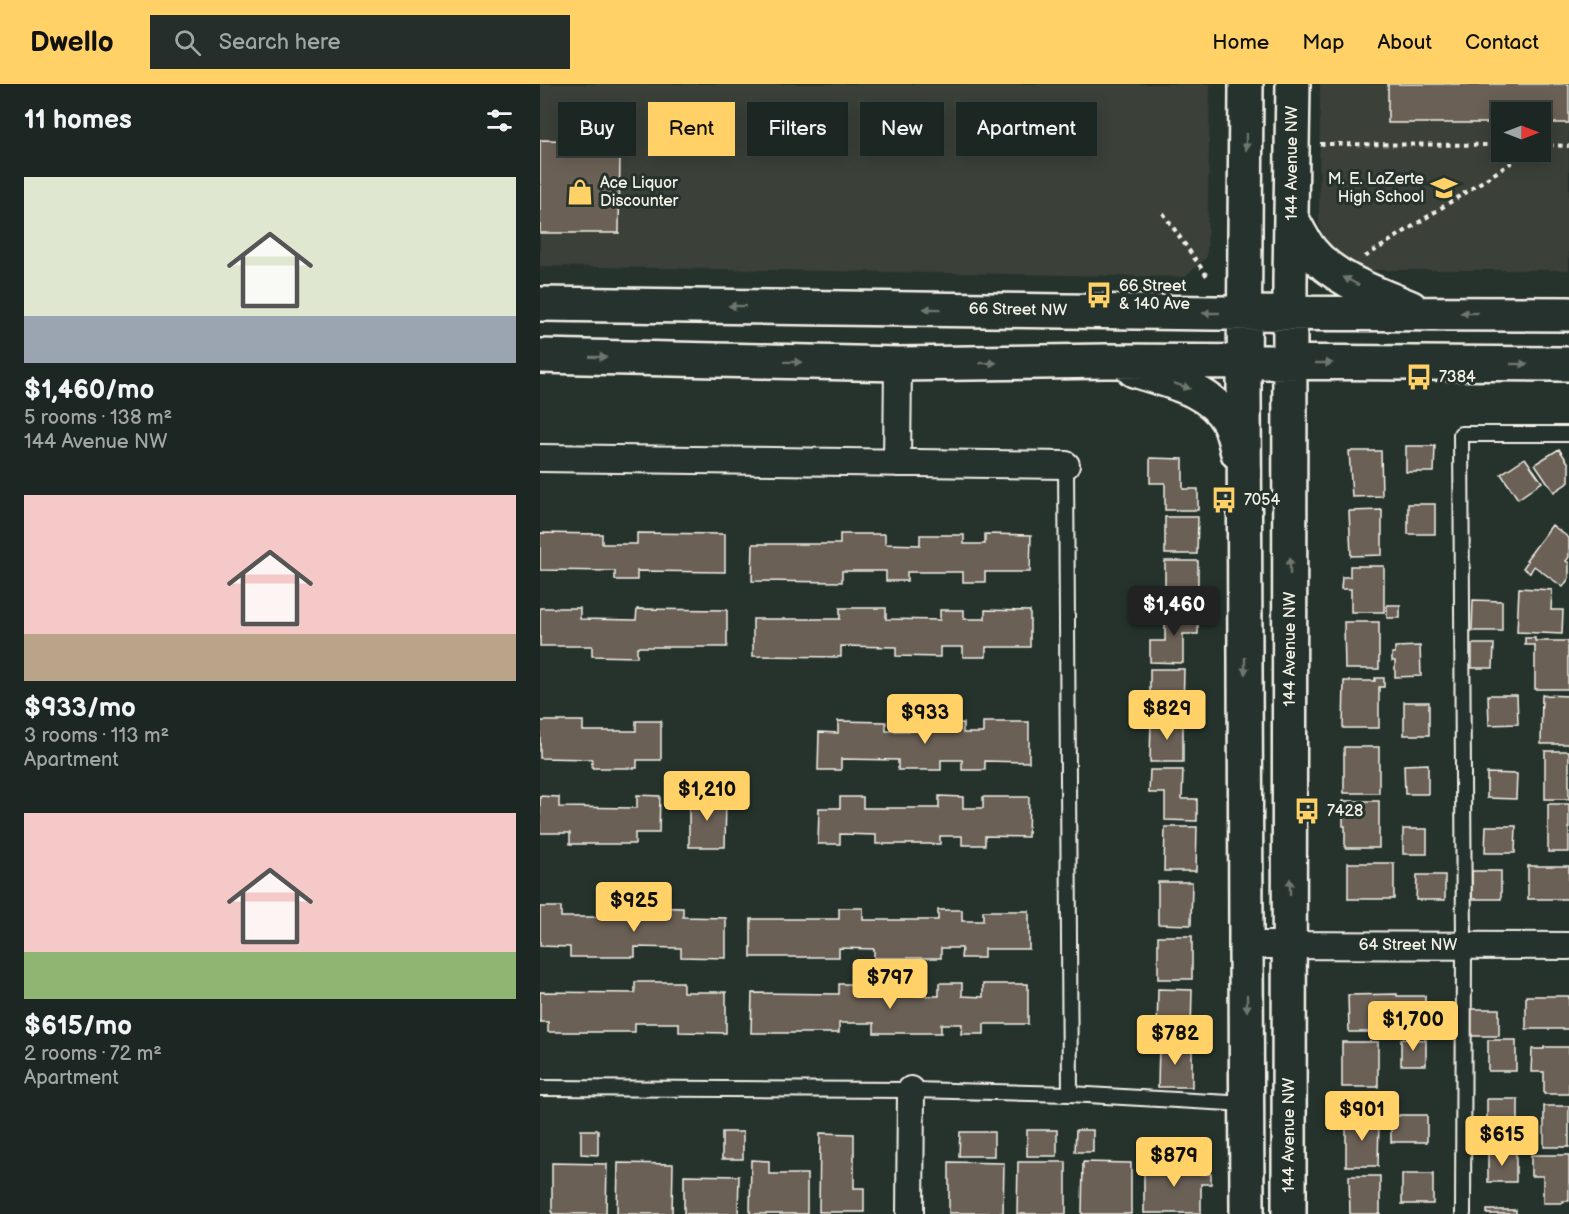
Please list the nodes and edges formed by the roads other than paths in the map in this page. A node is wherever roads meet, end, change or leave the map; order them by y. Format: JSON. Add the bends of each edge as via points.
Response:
{"nodes":[{"id":1,"x":1246,"y":84,"type":"edge"},
{"id":2,"x":1293,"y":84,"type":"edge"},
{"id":3,"x":1292,"y":219,"type":"junction"},
{"id":4,"x":540,"y":304,"type":"edge"},
{"id":5,"x":1245,"y":313,"type":"junction"},
{"id":6,"x":1291,"y":313,"type":"junction"},
{"id":7,"x":1423,"y":313,"type":"junction"},
{"id":8,"x":1569,"y":314,"type":"edge"},
{"id":9,"x":540,"y":356,"type":"edge"},
{"id":10,"x":1106,"y":361,"type":"junction"},
{"id":11,"x":1245,"y":362,"type":"junction"},
{"id":12,"x":1290,"y":363,"type":"junction"},
{"id":13,"x":898,"y":364,"type":"junction"},
{"id":14,"x":1569,"y":364,"type":"edge"},
{"id":15,"x":1569,"y":434,"type":"edge"},
{"id":16,"x":540,"y":458,"type":"edge"},
{"id":17,"x":897,"y":464,"type":"junction"},
{"id":18,"x":1066,"y":465,"type":"joint"},
{"id":19,"x":1245,"y":482,"type":"junction"},
{"id":20,"x":1246,"y":945,"type":"junction"},
{"id":21,"x":1290,"y":945,"type":"junction"},
{"id":22,"x":1464,"y":945,"type":"junction"},
{"id":23,"x":1569,"y":946,"type":"edge"},
{"id":24,"x":540,"y":1088,"type":"edge"},
{"id":25,"x":911,"y":1090,"type":"junction"},
{"id":26,"x":1070,"y":1094,"type":"junction"},
{"id":27,"x":1247,"y":1104,"type":"junction"},
{"id":28,"x":910,"y":1214,"type":"edge"},
{"id":29,"x":1247,"y":1214,"type":"edge"},
{"id":30,"x":1289,"y":1214,"type":"edge"},
{"id":31,"x":1463,"y":1214,"type":"edge"}],
"edges":[{"from":1,"to":5,"type":"main road","one_way":true},
{"from":2,"to":3,"type":"main road","name":"144 Avenue NW"},
{"from":3,"to":6,"type":"main road","name":"144 Avenue NW"},
{"from":7,"to":3,"type":"main road","one_way":true,"via":[[1348,281],[1330,269],[1310,249]]},
{"from":5,"to":4,"type":"main road","name":"66 Street NW","one_way":true},
{"from":5,"to":6,"type":"main road","name":"66 Street NW"},
{"from":5,"to":11,"type":"main road"},
{"from":6,"to":7,"type":"main road","name":"66 Street NW"},
{"from":6,"to":12,"type":"main road","name":"144 Avenue NW"},
{"from":8,"to":7,"type":"main road","name":"66 Street NW","one_way":true},
{"from":9,"to":13,"type":"main road","one_way":true},
{"from":10,"to":11,"type":"main road"},
{"from":13,"to":10,"type":"main road","one_way":true},
{"from":10,"to":19,"type":"main road","one_way":true,"via":[[1212,400],[1229,423]]},
{"from":11,"to":12,"type":"main road"},
{"from":11,"to":19,"type":"main road"},
{"from":12,"to":14,"type":"main road","one_way":true},
{"from":21,"to":12,"type":"main road","name":"144 Avenue NW","one_way":true},
{"from":13,"to":17,"type":"street"},
{"from":15,"to":22,"type":"lane","via":[[1461,434]]},
{"from":16,"to":17,"type":"street"},
{"from":17,"to":18,"type":"street"},
{"from":18,"to":26,"type":"lane"},
{"from":19,"to":20,"type":"main road","one_way":true},
{"from":20,"to":21,"type":"street","name":"64 Street NW"},
{"from":20,"to":27,"type":"main road","one_way":true},
{"from":21,"to":22,"type":"street","name":"64 Street NW"},
{"from":21,"to":30,"type":"main road","name":"144 Avenue NW"},
{"from":22,"to":23,"type":"street","name":"64 Street NW"},
{"from":22,"to":31,"type":"lane"},
{"from":24,"to":25,"type":"lane"},
{"from":25,"to":26,"type":"lane"},
{"from":25,"to":28,"type":"street"},
{"from":26,"to":27,"type":"lane"},
{"from":27,"to":29,"type":"main road"}]}
